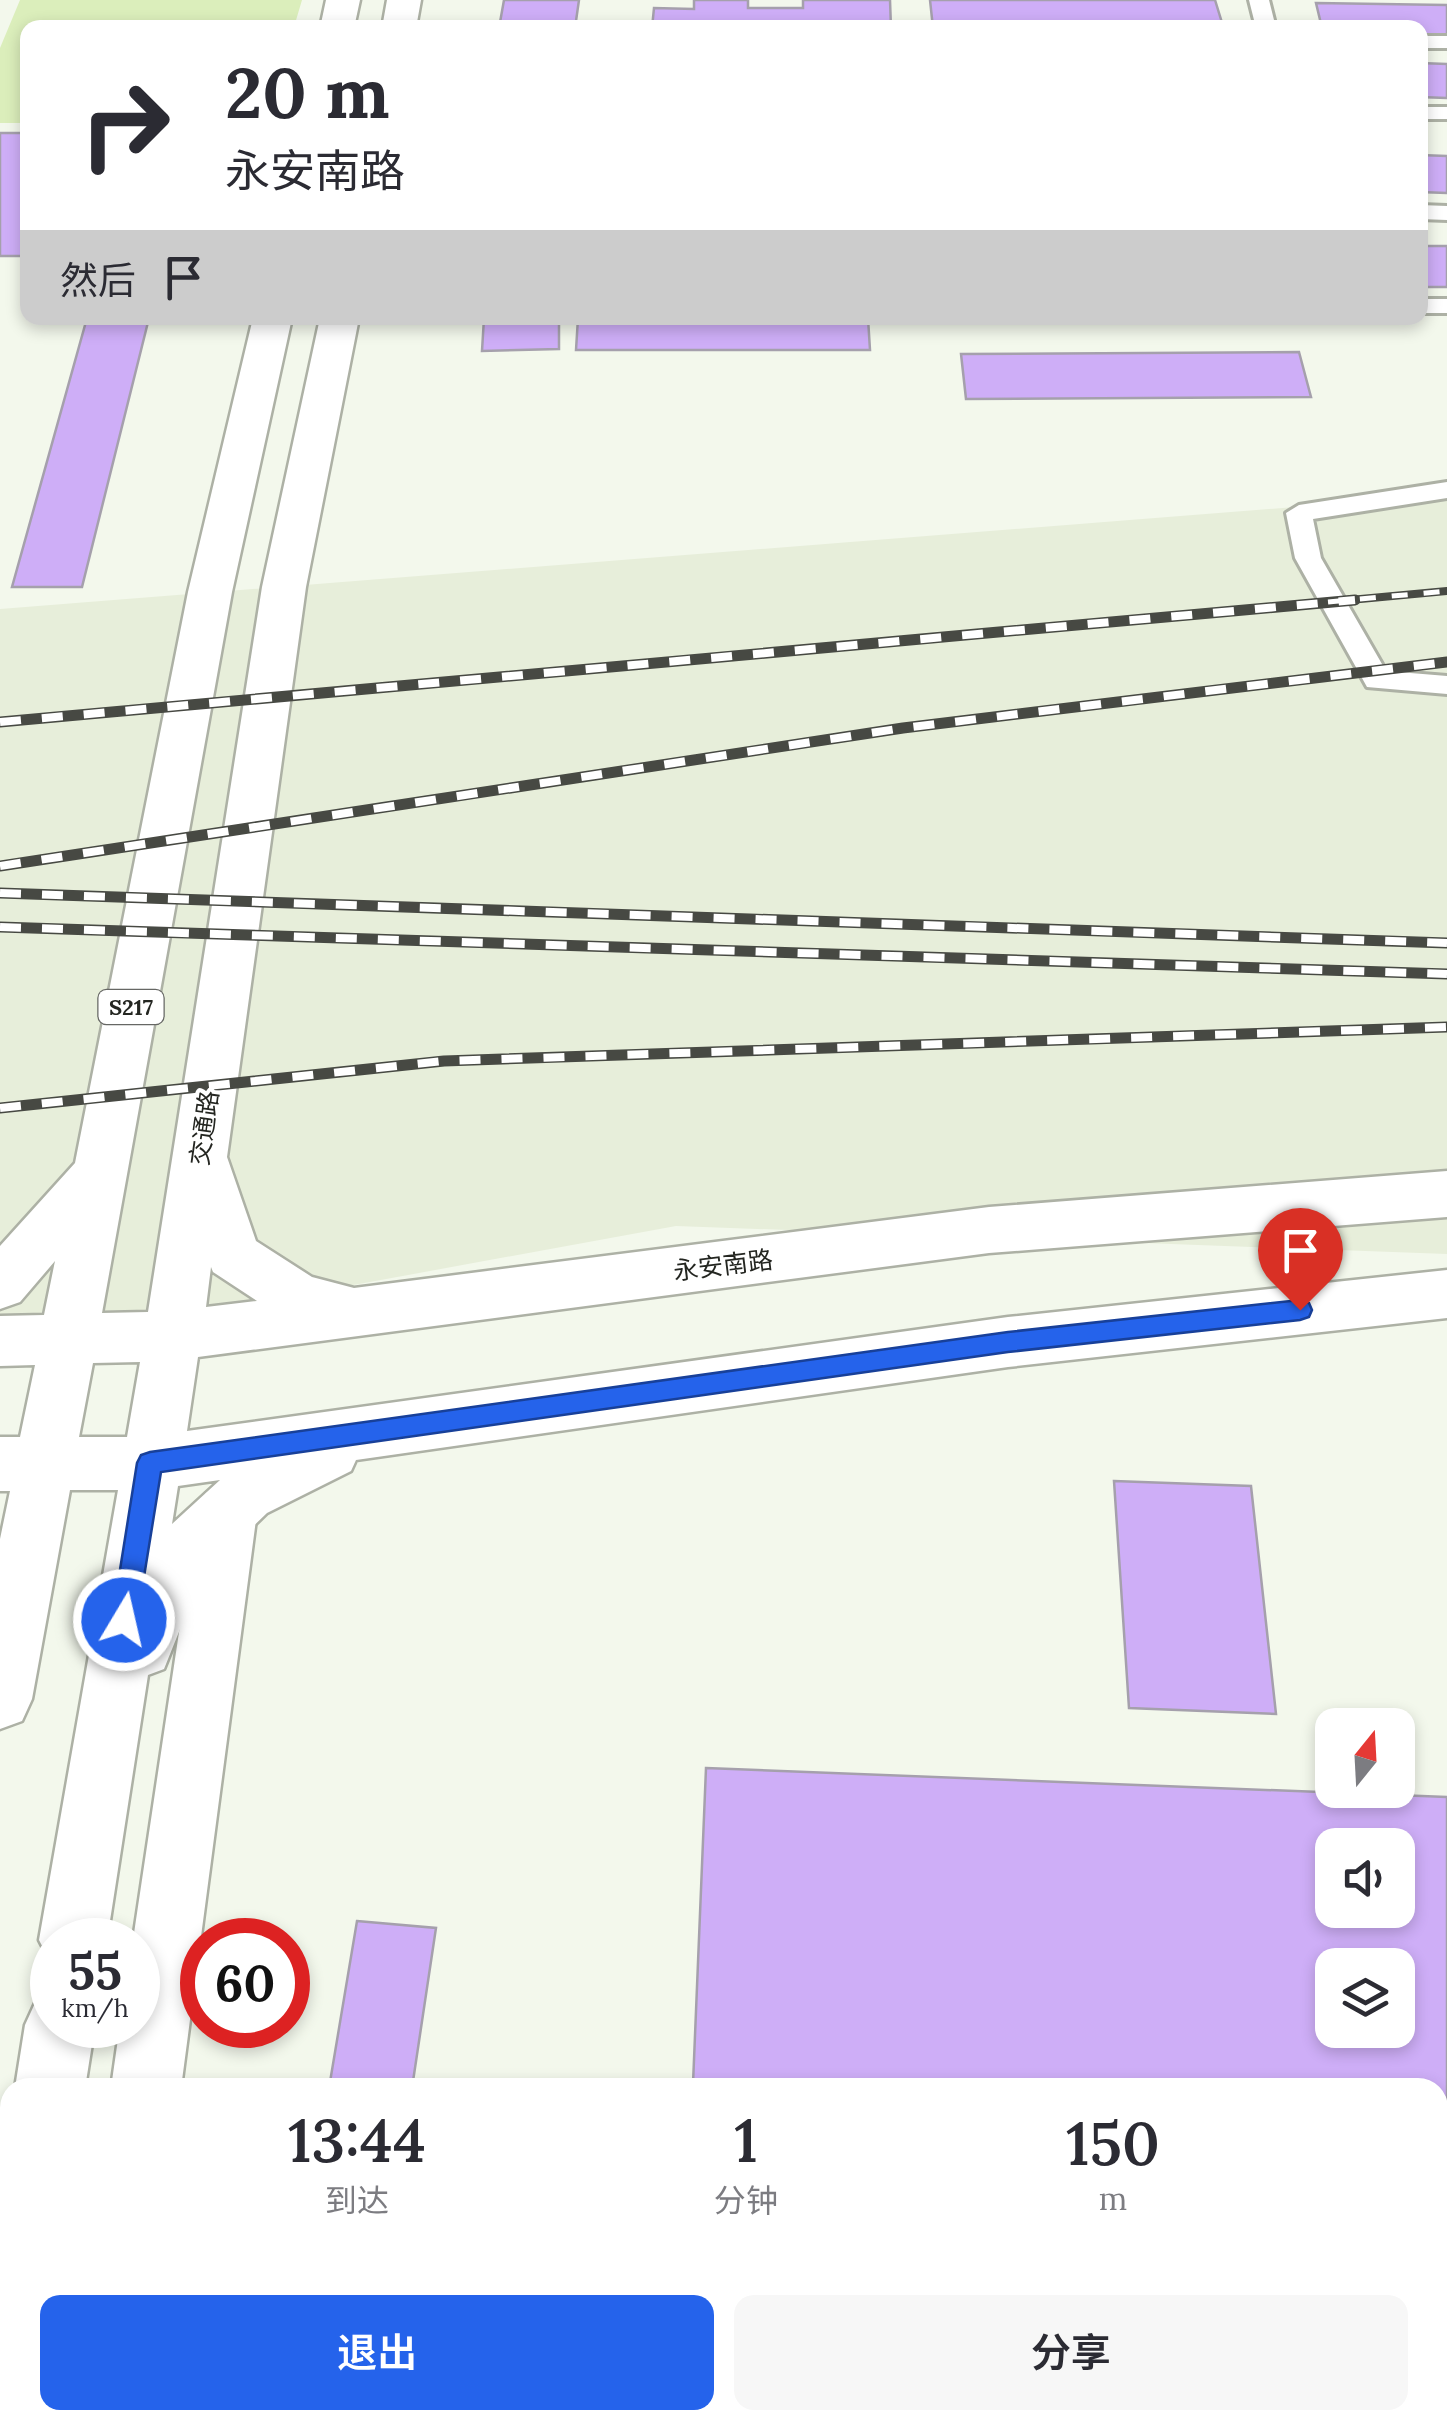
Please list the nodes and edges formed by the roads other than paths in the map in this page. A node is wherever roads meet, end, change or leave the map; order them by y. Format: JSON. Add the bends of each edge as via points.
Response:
{"nodes":[{"id":1,"x":270,"y":325,"type":"edge"},
{"id":2,"x":338,"y":325,"type":"edge"},
{"id":3,"x":1447,"y":490,"type":"edge"},
{"id":4,"x":1447,"y":685,"type":"edge"},
{"id":5,"x":200,"y":1155,"type":"junction"},
{"id":6,"x":101,"y":1170,"type":"junction"},
{"id":7,"x":1447,"y":1194,"type":"edge"},
{"id":8,"x":0,"y":1285,"type":"edge"},
{"id":9,"x":1447,"y":1294,"type":"edge"},
{"id":10,"x":357,"y":1312,"type":"junction"},
{"id":11,"x":173,"y":1336,"type":"junction"},
{"id":12,"x":70,"y":1337,"type":"junction"},
{"id":13,"x":0,"y":1341,"type":"edge"},
{"id":14,"x":370,"y":1432,"type":"junction"},
{"id":15,"x":23,"y":1463,"type":"edge"},
{"id":16,"x":150,"y":1463,"type":"junction"},
{"id":17,"x":227,"y":1512,"type":"junction"},
{"id":18,"x":0,"y":1698,"type":"edge"},
{"id":19,"x":106,"y":1739,"type":"junction"},
{"id":20,"x":78,"y":1918,"type":"edge"},
{"id":21,"x":56,"y":2048,"type":"edge"},
{"id":22,"x":52,"y":2078,"type":"edge"},
{"id":23,"x":147,"y":2078,"type":"edge"}],
"edges":[{"from":1,"to":6,"type":"main road","number":"S217","via":[[210,592]]},
{"from":2,"to":5,"type":"main road","name":"交通路","via":[[284,587]]},
{"from":3,"to":4,"type":"lane","via":[[1299,513],[1308,558],[1377,680]]},
{"from":5,"to":10,"type":"main road","via":[[233,1255],[298,1298]]},
{"from":5,"to":11,"type":"main road","name":"交通路"},
{"from":6,"to":8,"type":"main road"},
{"from":6,"to":12,"type":"main road","number":"S217"},
{"from":7,"to":10,"type":"main road","name":"永安南路","via":[[989,1230]]},
{"from":9,"to":14,"type":"main road","via":[[1008,1342]]},
{"from":10,"to":11,"type":"main road","name":"永安南路"},
{"from":11,"to":12,"type":"main road","name":"永安南路"},
{"from":11,"to":16,"type":"main road","name":"交通路"},
{"from":12,"to":13,"type":"main road","name":"永安南路"},
{"from":12,"to":15,"type":"main road","number":"S217"},
{"from":14,"to":16,"type":"main road"},
{"from":14,"to":17,"type":"main road","via":[[246,1494]]},
{"from":15,"to":16,"type":"main road"},
{"from":15,"to":18,"type":"main road","number":"S217"},
{"from":16,"to":19,"type":"main road","name":"交通路"},
{"from":17,"to":19,"type":"main road","via":[[178,1560]]},
{"from":17,"to":23,"type":"main road"},
{"from":19,"to":20,"type":"main road","name":"交通路"},
{"from":21,"to":22,"type":"main road"}]}
